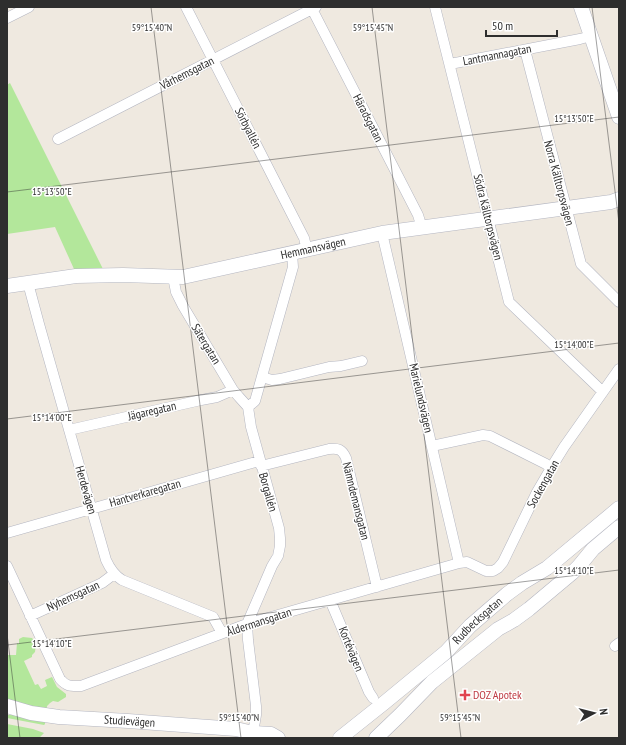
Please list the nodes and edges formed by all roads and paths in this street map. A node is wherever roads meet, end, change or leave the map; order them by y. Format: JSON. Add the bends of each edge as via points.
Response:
{"nodes":[{"id":1,"x":29,"y":7,"type":"edge"},
{"id":2,"x":186,"y":7,"type":"edge"},
{"id":3,"x":435,"y":7,"type":"edge"},
{"id":4,"x":581,"y":7,"type":"edge"},
{"id":5,"x":314,"y":8,"type":"edge"},
{"id":6,"x":7,"y":18,"type":"edge"},
{"id":7,"x":591,"y":36,"type":"junction"},
{"id":8,"x":525,"y":50,"type":"junction"},
{"id":9,"x":213,"y":60,"type":"junction"},
{"id":10,"x":450,"y":64,"type":"junction"},
{"id":11,"x":619,"y":117,"type":"edge"},
{"id":12,"x":58,"y":139,"type":"dead end"},
{"id":13,"x":619,"y":199,"type":"edge"},
{"id":14,"x":566,"y":208,"type":"junction"},
{"id":15,"x":489,"y":218,"type":"junction"},
{"id":16,"x":422,"y":228,"type":"junction"},
{"id":17,"x":382,"y":233,"type":"junction"},
{"id":18,"x":308,"y":250,"type":"junction"},
{"id":19,"x":292,"y":253,"type":"junction"},
{"id":20,"x":172,"y":277,"type":"junction"},
{"id":21,"x":28,"y":283,"type":"junction"},
{"id":22,"x":7,"y":286,"type":"edge"},
{"id":23,"x":619,"y":302,"type":"edge"},
{"id":24,"x":362,"y":361,"type":"dead end"},
{"id":25,"x":619,"y":369,"type":"edge"},
{"id":26,"x":262,"y":377,"type":"junction"},
{"id":27,"x":233,"y":390,"type":"junction"},
{"id":28,"x":603,"y":392,"type":"junction"},
{"id":29,"x":248,"y":407,"type":"junction"},
{"id":30,"x":69,"y":430,"type":"junction"},
{"id":31,"x":432,"y":446,"type":"junction"},
{"id":32,"x":260,"y":463,"type":"junction"},
{"id":33,"x":551,"y":468,"type":"junction"},
{"id":34,"x":619,"y":508,"type":"edge"},
{"id":35,"x":91,"y":509,"type":"junction"},
{"id":36,"x":619,"y":527,"type":"edge"},
{"id":37,"x":7,"y":533,"type":"edge"},
{"id":38,"x":459,"y":563,"type":"junction"},
{"id":39,"x":7,"y":566,"type":"edge"},
{"id":40,"x":114,"y":574,"type":"junction"},
{"id":41,"x":376,"y":587,"type":"junction"},
{"id":42,"x":330,"y":600,"type":"junction"},
{"id":43,"x":30,"y":616,"type":"junction"},
{"id":44,"x":247,"y":624,"type":"junction"},
{"id":45,"x":222,"y":633,"type":"junction"},
{"id":46,"x":373,"y":698,"type":"dead end"},
{"id":47,"x":7,"y":706,"type":"edge"},
{"id":48,"x":257,"y":736,"type":"edge"},
{"id":49,"x":278,"y":738,"type":"edge"},
{"id":50,"x":340,"y":738,"type":"edge"},
{"id":51,"x":376,"y":738,"type":"edge"}],
"edges":[{"from":1,"to":6,"type":"street"},
{"from":2,"to":9,"type":"street","name":"Sörbyallén"},
{"from":3,"to":10,"type":"street","name":"Södra Källtorpsvägen"},
{"from":4,"to":7,"type":"street"},
{"from":5,"to":9,"type":"street","name":"Vårhemsgatan"},
{"from":5,"to":16,"type":"street","name":"Häradsgatan","via":[[418,215]]},
{"from":7,"to":8,"type":"street","name":"Lantmannagatan"},
{"from":7,"to":11,"type":"street"},
{"from":8,"to":10,"type":"street","name":"Lantmannagatan"},
{"from":8,"to":14,"type":"street","name":"Norra Källtorpsvägen"},
{"from":9,"to":12,"type":"street","name":"Vårhemsgatan"},
{"from":9,"to":18,"type":"street","name":"Sörbyallén"},
{"from":10,"to":15,"type":"street","name":"Södra Källtorpsvägen"},
{"from":13,"to":14,"type":"street","name":"Hemmansvägen"},
{"from":14,"to":15,"type":"street","name":"Hemmansvägen"},
{"from":14,"to":23,"type":"street","name":"Norra Källtorpsvägen","via":[[580,264]]},
{"from":15,"to":16,"type":"street","name":"Hemmansvägen"},
{"from":15,"to":28,"type":"street","name":"Södra Källtorpsvägen","via":[[510,302]]},
{"from":16,"to":17,"type":"street","name":"Hemmansvägen"},
{"from":17,"to":18,"type":"street","name":"Hemmansvägen"},
{"from":17,"to":31,"type":"street","name":"Marielundsvägen"},
{"from":18,"to":19,"type":"street","name":"Hemmansvägen"},
{"from":19,"to":20,"type":"street","name":"Hemmansvägen"},
{"from":19,"to":26,"type":"street","via":[[293,267]]},
{"from":20,"to":21,"type":"street","name":"Hemmansvägen","via":[[76,276]]},
{"from":20,"to":27,"type":"street","name":"Sätergatan","via":[[183,306]]},
{"from":21,"to":22,"type":"street","name":"Hemmansvägen"},
{"from":21,"to":30,"type":"street","name":"Herdevägen"},
{"from":24,"to":26,"type":"street","via":[[280,379]]},
{"from":25,"to":28,"type":"street","name":"Sockengatan"},
{"from":26,"to":29,"type":"street","via":[[255,401]]},
{"from":27,"to":29,"type":"street","name":"Sätergatan"},
{"from":27,"to":30,"type":"street","name":"Jägaregatan","via":[[217,397]]},
{"from":28,"to":33,"type":"street","name":"Sockengatan"},
{"from":29,"to":32,"type":"street","name":"Borgallén"},
{"from":30,"to":35,"type":"street","name":"Herdevägen"},
{"from":31,"to":33,"type":"street","via":[[476,436],[490,436]]},
{"from":31,"to":38,"type":"street","name":"Marielundsvägen"},
{"from":32,"to":35,"type":"street","name":"Hantverkaregatan"},
{"from":32,"to":41,"type":"street","name":"Nämndemansgatan","via":[[329,449],[343,452]]},
{"from":32,"to":44,"type":"street","name":"Borgallén","via":[[279,528],[280,546],[278,556]]},
{"from":33,"to":38,"type":"street","name":"Sockengatan","via":[[498,568],[486,571],[467,562]]},
{"from":34,"to":50,"type":"street","name":"Rudbecksgatan","via":[[547,568],[507,594],[470,626],[446,652]]},
{"from":35,"to":37,"type":"street","name":"Hantverkaregatan"},
{"from":35,"to":40,"type":"street","name":"Herdevägen","via":[[106,560]]},
{"from":36,"to":51,"type":"street","name":"Rudbecksgatan","via":[[529,610],[498,629],[432,682]]},
{"from":38,"to":41,"type":"street","name":"Åldermansgatan"},
{"from":39,"to":43,"type":"street"},
{"from":40,"to":43,"type":"street","name":"Nyhemsgatan","via":[[102,583]]},
{"from":40,"to":45,"type":"street","via":[[122,580],[213,617]]},
{"from":41,"to":42,"type":"street","name":"Åldermansgatan"},
{"from":42,"to":44,"type":"street","name":"Åldermansgatan"},
{"from":42,"to":46,"type":"street","name":"Kortévägen"},
{"from":43,"to":45,"type":"street","name":"Åldermansgatan","via":[[60,679],[67,686],[81,686]]},
{"from":44,"to":45,"type":"street","name":"Åldermansgatan"},
{"from":44,"to":48,"type":"street","name":"Borgallén"},
{"from":47,"to":48,"type":"street","name":"Studievägen","via":[[59,717],[236,729]]},
{"from":48,"to":49,"type":"street","name":"Studievägen","via":[[271,734]]}]}
